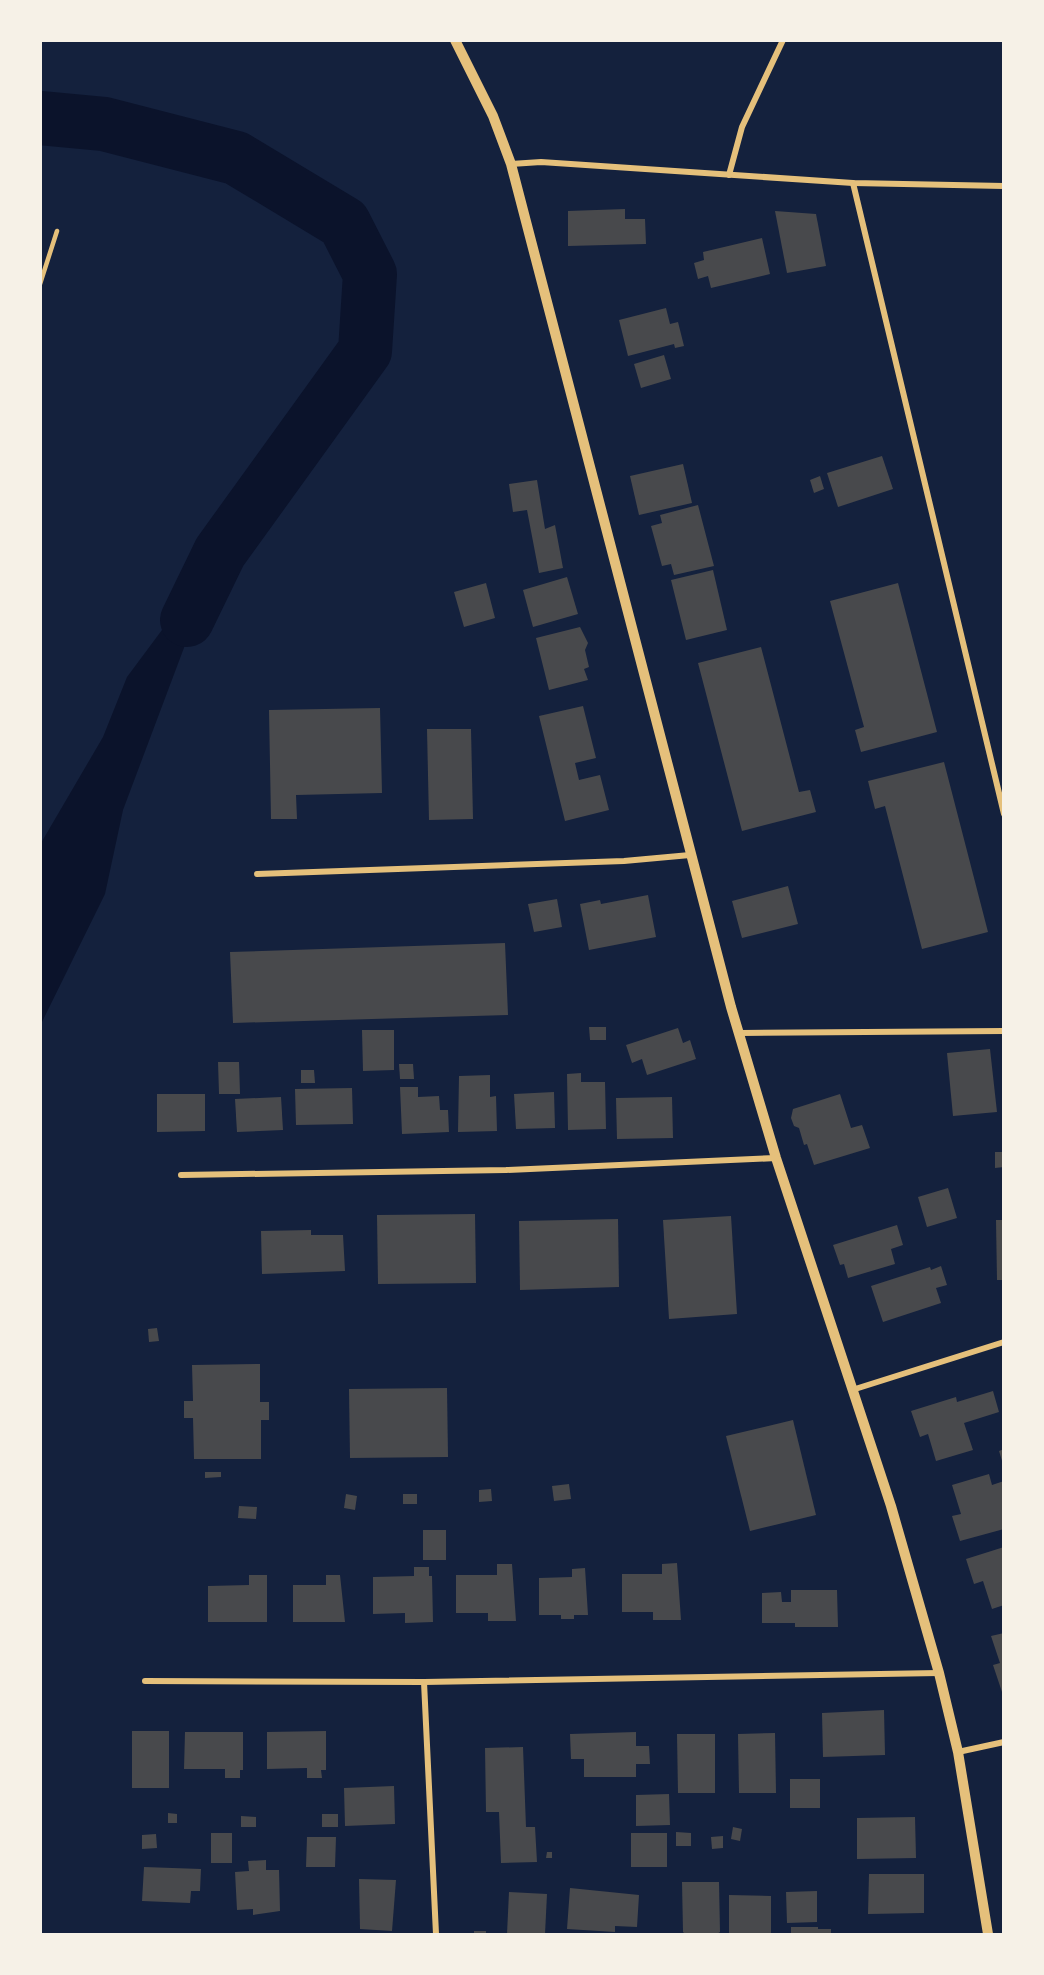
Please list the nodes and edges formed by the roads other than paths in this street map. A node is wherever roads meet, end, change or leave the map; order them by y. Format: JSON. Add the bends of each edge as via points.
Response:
{"nodes":[{"id":1,"x":454,"y":40,"type":"edge"},
{"id":2,"x":783,"y":40,"type":"edge"},
{"id":3,"x":511,"y":164,"type":"junction"},
{"id":4,"x":729,"y":175,"type":"junction"},
{"id":5,"x":853,"y":183,"type":"junction"},
{"id":6,"x":1004,"y":186,"type":"edge"},
{"id":7,"x":57,"y":231,"type":"dead end"},
{"id":8,"x":40,"y":284,"type":"edge"},
{"id":9,"x":1004,"y":814,"type":"edge"},
{"id":10,"x":690,"y":855,"type":"junction"},
{"id":11,"x":257,"y":874,"type":"dead end"},
{"id":12,"x":1004,"y":1031,"type":"edge"},
{"id":13,"x":741,"y":1033,"type":"junction"},
{"id":14,"x":776,"y":1158,"type":"junction"},
{"id":15,"x":181,"y":1175,"type":"dead end"},
{"id":16,"x":1004,"y":1342,"type":"edge"},
{"id":17,"x":852,"y":1390,"type":"junction"},
{"id":18,"x":939,"y":1672,"type":"junction"},
{"id":19,"x":145,"y":1681,"type":"dead end"},
{"id":20,"x":424,"y":1682,"type":"junction"},
{"id":21,"x":1004,"y":1742,"type":"edge"},
{"id":22,"x":958,"y":1752,"type":"junction"},
{"id":23,"x":436,"y":1935,"type":"edge"},
{"id":24,"x":988,"y":1935,"type":"edge"}],
"edges":[{"from":1,"to":3,"type":"street","via":[[493,116]]},
{"from":2,"to":4,"type":"street","via":[[742,127]]},
{"from":3,"to":4,"type":"street","via":[[541,162]]},
{"from":3,"to":10,"type":"street"},
{"from":4,"to":5,"type":"street"},
{"from":5,"to":6,"type":"street"},
{"from":5,"to":9,"type":"street"},
{"from":7,"to":8,"type":"lane"},
{"from":10,"to":11,"type":"street","via":[[624,861]]},
{"from":10,"to":13,"type":"street"},
{"from":12,"to":13,"type":"street"},
{"from":13,"to":14,"type":"street"},
{"from":14,"to":15,"type":"street","via":[[506,1170]]},
{"from":14,"to":17,"type":"street"},
{"from":16,"to":17,"type":"street"},
{"from":17,"to":18,"type":"street","via":[[891,1506]]},
{"from":18,"to":20,"type":"street"},
{"from":18,"to":22,"type":"street"},
{"from":19,"to":20,"type":"street"},
{"from":20,"to":23,"type":"street"},
{"from":21,"to":22,"type":"street"},
{"from":22,"to":24,"type":"street"}]}
